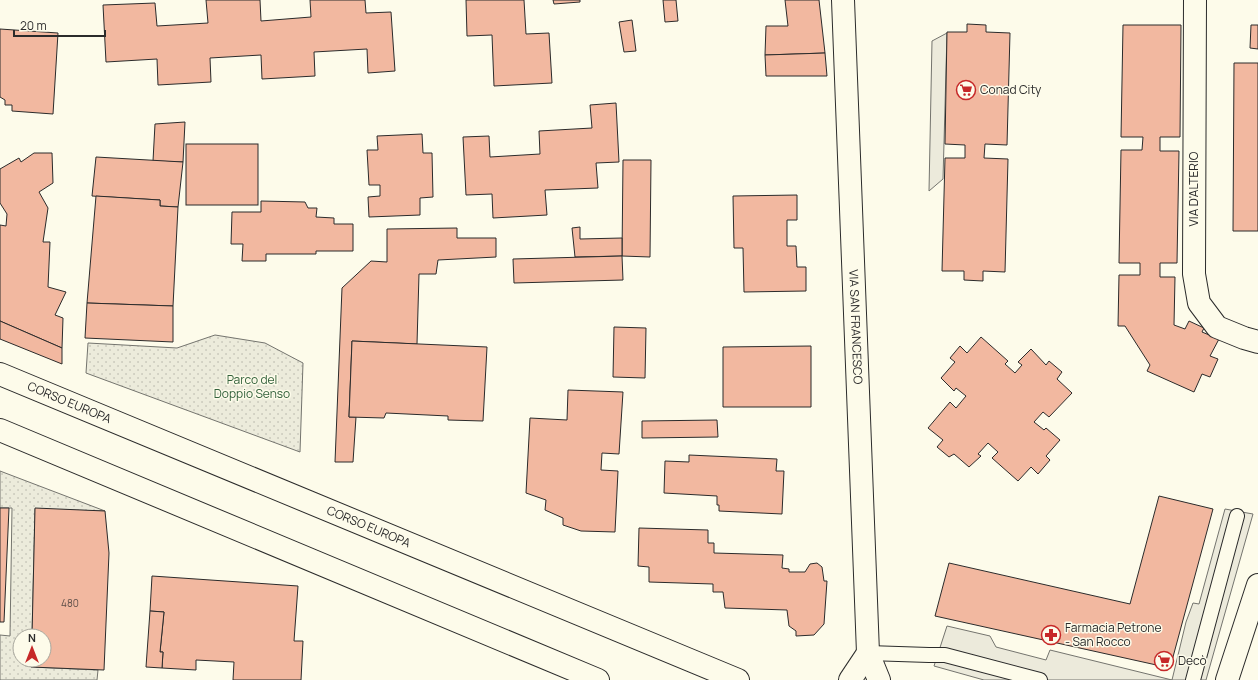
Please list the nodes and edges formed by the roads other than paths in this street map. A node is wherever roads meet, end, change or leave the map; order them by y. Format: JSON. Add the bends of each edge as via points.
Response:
{"nodes":[{"id":1,"x":843,"y":0,"type":"edge"},
{"id":2,"x":1195,"y":0,"type":"edge"},
{"id":3,"x":1258,"y":342,"type":"edge"},
{"id":4,"x":0,"y":374,"type":"edge"},
{"id":5,"x":0,"y":430,"type":"edge"},
{"id":6,"x":1237,"y":516,"type":"dead end"},
{"id":7,"x":1258,"y":585,"type":"edge"},
{"id":8,"x":868,"y":652,"type":"junction"},
{"id":9,"x":598,"y":680,"type":"edge"},
{"id":10,"x":738,"y":680,"type":"edge"},
{"id":11,"x":850,"y":680,"type":"edge"},
{"id":12,"x":879,"y":680,"type":"edge"},
{"id":13,"x":1040,"y":680,"type":"edge"},
{"id":14,"x":1193,"y":680,"type":"edge"},
{"id":15,"x":1227,"y":680,"type":"edge"}],
"edges":[{"from":1,"to":8,"type":"main road","name":"VIA SAN FRANCESCO"},
{"from":2,"to":3,"type":"main road","name":"VIA D'ALTERIO","via":[[1194,274],[1199,303],[1217,327]]},
{"from":4,"to":10,"type":"main road","name":"CORSO EUROPA"},
{"from":5,"to":9,"type":"main road"},
{"from":6,"to":14,"type":"lane"},
{"from":7,"to":15,"type":"main road"},
{"from":8,"to":11,"type":"main road"},
{"from":8,"to":12,"type":"main road","name":"VIA SAN FRANCESCO"},
{"from":8,"to":13,"type":"lane","via":[[945,654]]}]}
